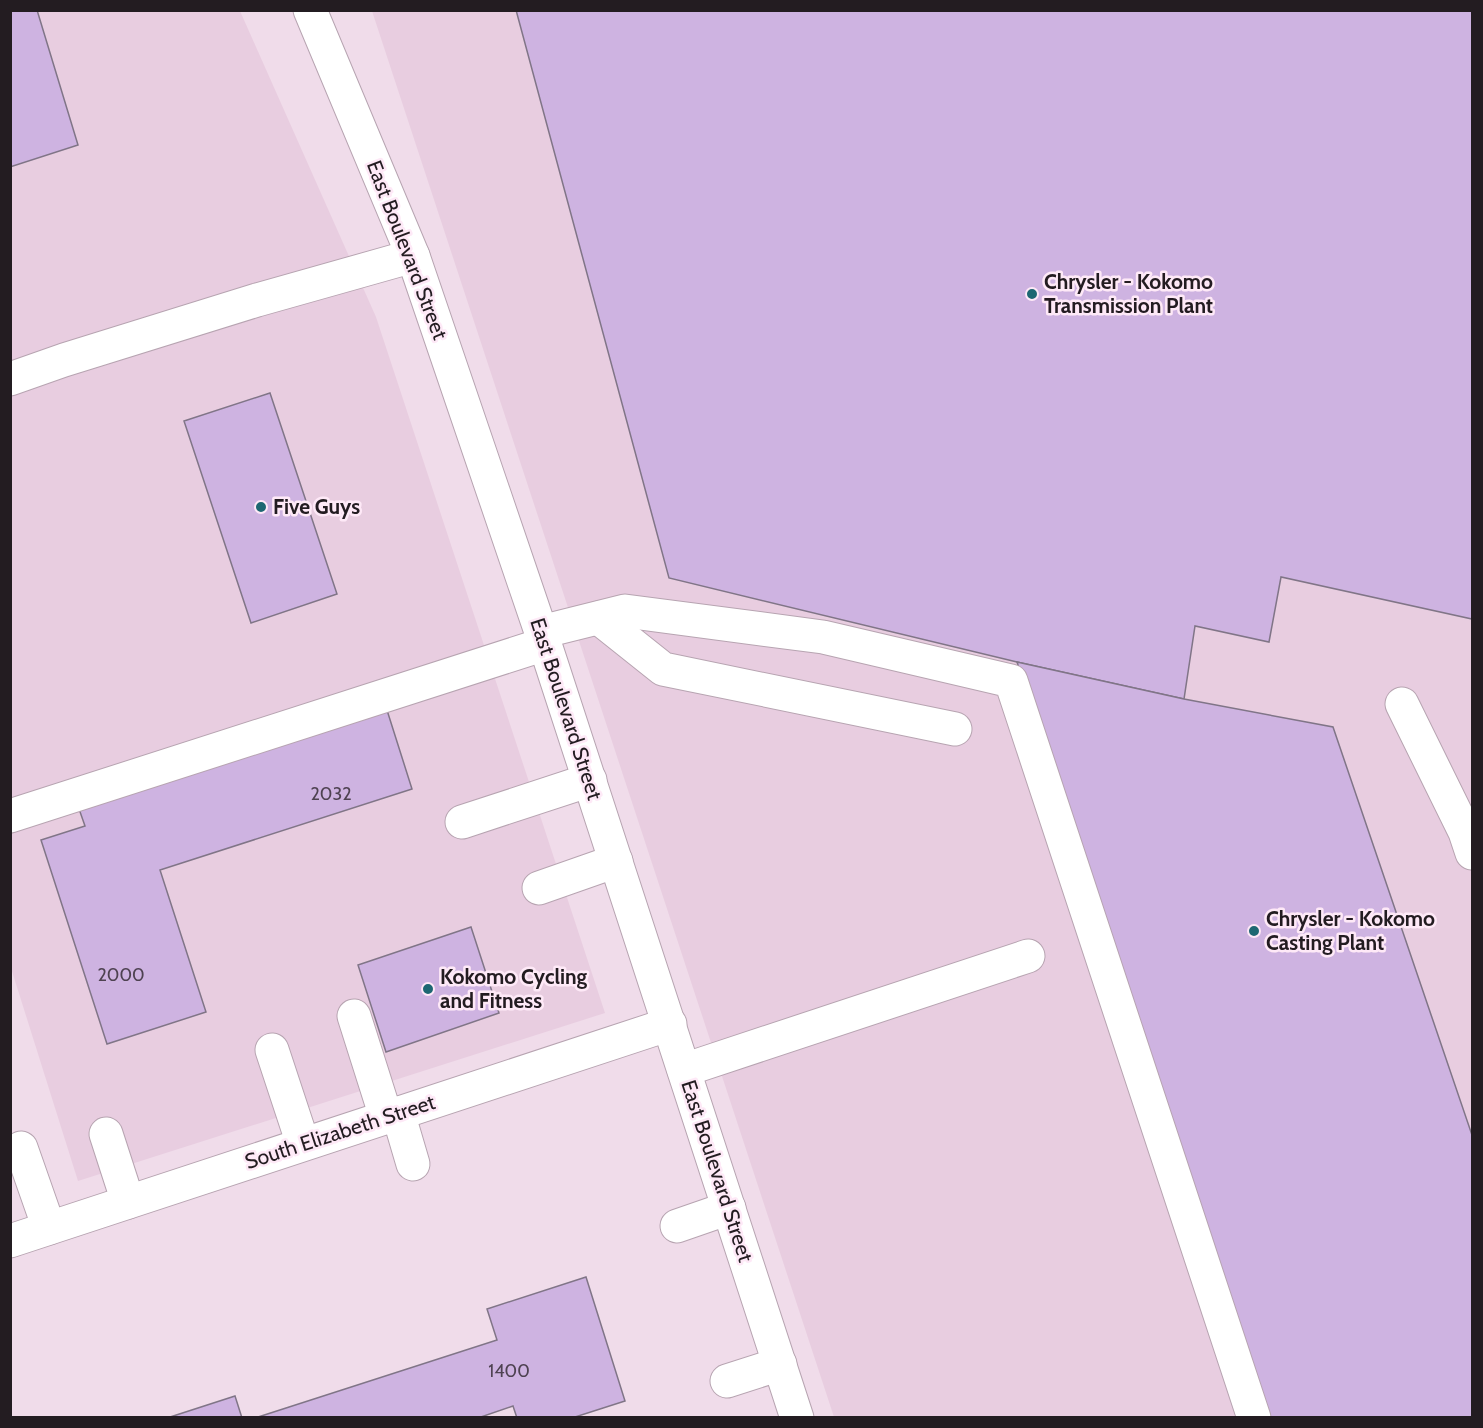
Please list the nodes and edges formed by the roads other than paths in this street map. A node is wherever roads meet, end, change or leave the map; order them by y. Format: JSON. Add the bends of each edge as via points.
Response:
{"nodes":[{"id":1,"x":310,"y":10,"type":"edge"},
{"id":2,"x":413,"y":256,"type":"junction"},
{"id":3,"x":10,"y":379,"type":"edge"},
{"id":4,"x":599,"y":618,"type":"junction"},
{"id":5,"x":543,"y":638,"type":"junction"},
{"id":6,"x":1402,"y":704,"type":"dead end"},
{"id":7,"x":955,"y":729,"type":"dead end"},
{"id":8,"x":590,"y":780,"type":"junction"},
{"id":9,"x":10,"y":816,"type":"edge"},
{"id":10,"x":462,"y":822,"type":"dead end"},
{"id":11,"x":1473,"y":853,"type":"edge"},
{"id":12,"x":616,"y":861,"type":"junction"},
{"id":13,"x":538,"y":888,"type":"dead end"},
{"id":14,"x":1028,"y":956,"type":"dead end"},
{"id":15,"x":354,"y":1016,"type":"dead end"},
{"id":16,"x":670,"y":1024,"type":"junction"},
{"id":17,"x":272,"y":1050,"type":"dead end"},
{"id":18,"x":684,"y":1070,"type":"junction"},
{"id":19,"x":392,"y":1115,"type":"junction"},
{"id":20,"x":106,"y":1134,"type":"dead end"},
{"id":21,"x":303,"y":1144,"type":"junction"},
{"id":22,"x":21,"y":1148,"type":"dead end"},
{"id":23,"x":413,"y":1164,"type":"dead end"},
{"id":24,"x":128,"y":1202,"type":"junction"},
{"id":25,"x":729,"y":1208,"type":"junction"},
{"id":26,"x":677,"y":1226,"type":"dead end"},
{"id":27,"x":49,"y":1228,"type":"junction"},
{"id":28,"x":10,"y":1241,"type":"edge"},
{"id":29,"x":780,"y":1364,"type":"junction"},
{"id":30,"x":727,"y":1381,"type":"dead end"},
{"id":31,"x":797,"y":1418,"type":"edge"},
{"id":32,"x":1254,"y":1418,"type":"edge"}],
"edges":[{"from":1,"to":2,"type":"main road","name":"East Boulevard Street"},
{"from":2,"to":3,"type":"main road","via":[[257,300]]},
{"from":2,"to":5,"type":"main road","name":"East Boulevard Street"},
{"from":4,"to":5,"type":"main road"},
{"from":4,"to":7,"type":"main road","via":[[663,669]]},
{"from":4,"to":32,"type":"main road","via":[[626,611],[823,637],[1011,681]]},
{"from":5,"to":8,"type":"main road","name":"East Boulevard Street"},
{"from":5,"to":9,"type":"main road"},
{"from":6,"to":11,"type":"main road"},
{"from":8,"to":10,"type":"main road"},
{"from":8,"to":12,"type":"main road","name":"East Boulevard Street"},
{"from":12,"to":13,"type":"main road"},
{"from":12,"to":16,"type":"main road","name":"East Boulevard Street"},
{"from":14,"to":18,"type":"main road"},
{"from":15,"to":19,"type":"main road"},
{"from":16,"to":18,"type":"main road","name":"East Boulevard Street"},
{"from":16,"to":19,"type":"main road","name":"South Elizabeth Street"},
{"from":17,"to":21,"type":"main road"},
{"from":18,"to":25,"type":"main road","name":"East Boulevard Street"},
{"from":19,"to":21,"type":"main road","name":"South Elizabeth Street"},
{"from":19,"to":23,"type":"main road"},
{"from":20,"to":24,"type":"main road"},
{"from":21,"to":24,"type":"main road","name":"South Elizabeth Street"},
{"from":22,"to":27,"type":"main road"},
{"from":24,"to":27,"type":"main road","name":"South Elizabeth Street"},
{"from":25,"to":26,"type":"main road"},
{"from":25,"to":29,"type":"main road","name":"East Boulevard Street"},
{"from":27,"to":28,"type":"main road","name":"South Elizabeth Street"},
{"from":29,"to":30,"type":"main road"},
{"from":29,"to":31,"type":"main road","name":"East Boulevard Street"}]}
